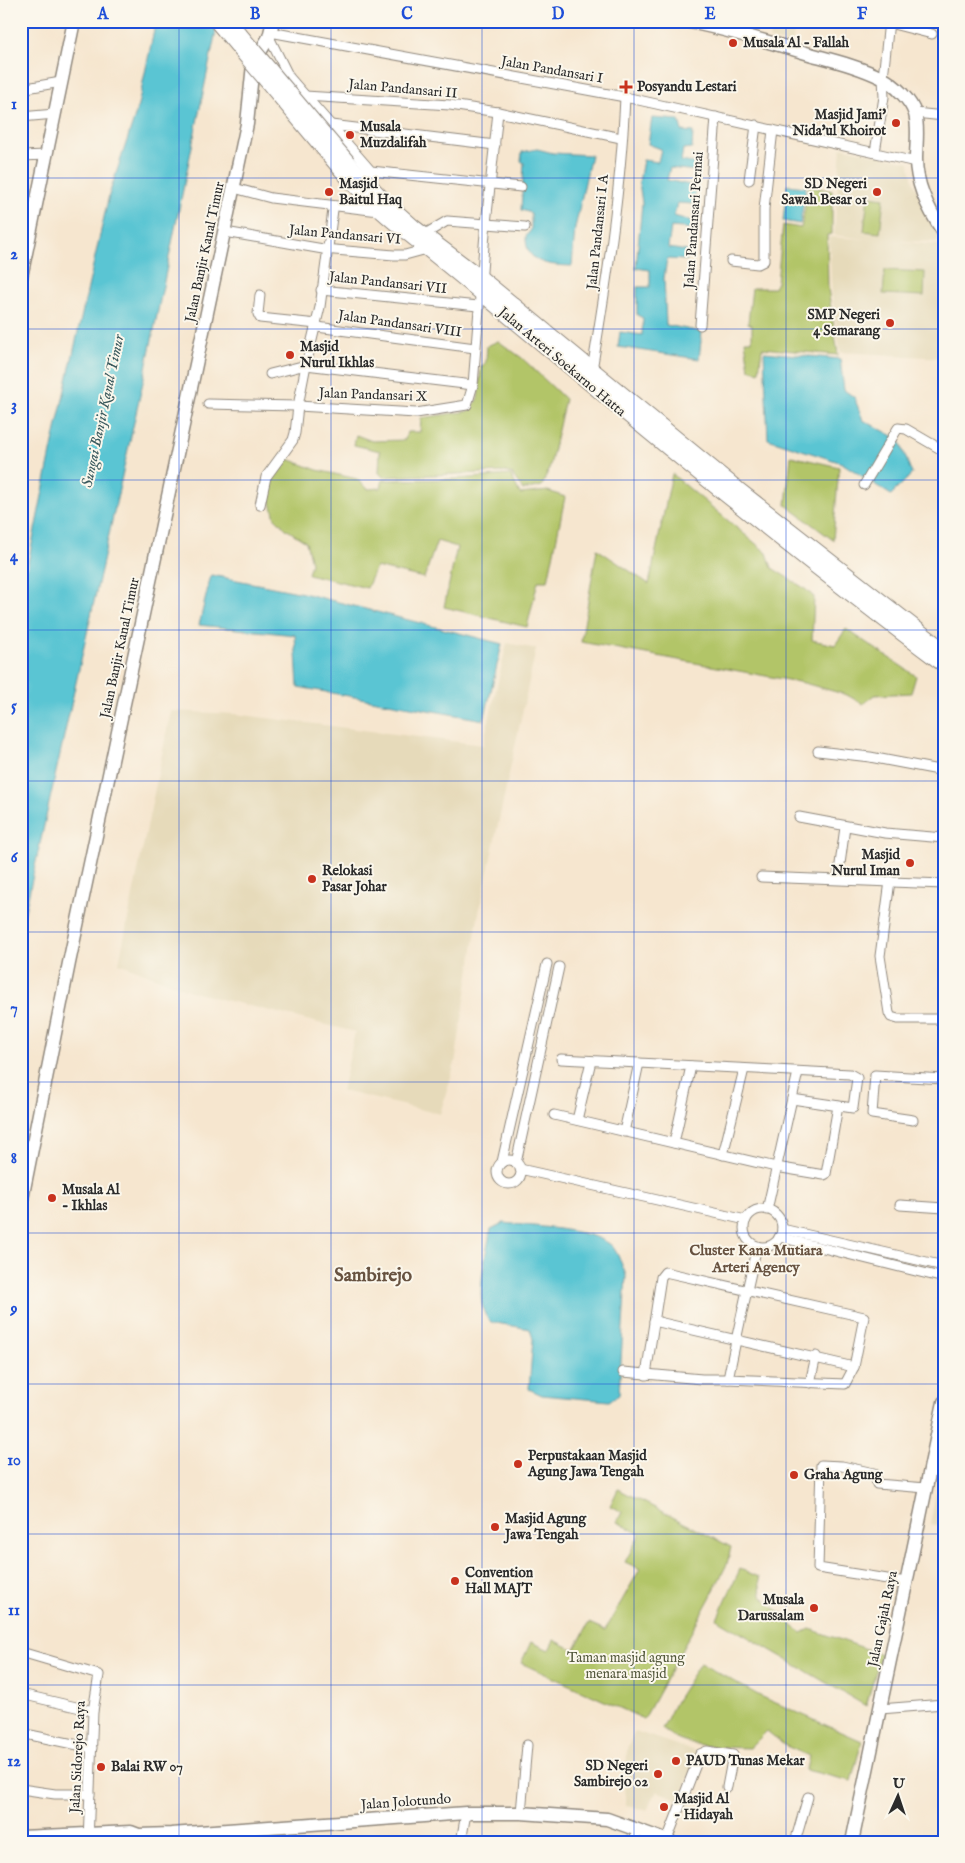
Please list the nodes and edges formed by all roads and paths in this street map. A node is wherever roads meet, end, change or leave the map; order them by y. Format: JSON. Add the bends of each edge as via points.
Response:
{"nodes":[{"id":1,"x":74,"y":21,"type":"edge"},
{"id":2,"x":216,"y":21,"type":"edge"},
{"id":3,"x":229,"y":21,"type":"edge"},
{"id":4,"x":685,"y":21,"type":"edge"},
{"id":5,"x":889,"y":22,"type":"edge"},
{"id":6,"x":271,"y":30,"type":"edge"},
{"id":7,"x":932,"y":34,"type":"dead end"},
{"id":8,"x":883,"y":78,"type":"junction"},
{"id":9,"x":61,"y":82,"type":"junction"},
{"id":10,"x":21,"y":88,"type":"edge"},
{"id":11,"x":305,"y":96,"type":"junction"},
{"id":12,"x":625,"y":97,"type":"junction"},
{"id":13,"x":498,"y":112,"type":"junction"},
{"id":14,"x":915,"y":113,"type":"junction"},
{"id":15,"x":55,"y":114,"type":"junction"},
{"id":16,"x":944,"y":116,"type":"edge"},
{"id":17,"x":21,"y":117,"type":"edge"},
{"id":18,"x":716,"y":117,"type":"junction"},
{"id":19,"x":331,"y":125,"type":"junction"},
{"id":20,"x":756,"y":125,"type":"junction"},
{"id":21,"x":773,"y":130,"type":"junction"},
{"id":22,"x":621,"y":138,"type":"junction"},
{"id":23,"x":495,"y":145,"type":"junction"},
{"id":24,"x":875,"y":152,"type":"junction"},
{"id":25,"x":47,"y":155,"type":"junction"},
{"id":26,"x":21,"y":156,"type":"edge"},
{"id":27,"x":916,"y":162,"type":"junction"},
{"id":28,"x":344,"y":166,"type":"junction"},
{"id":29,"x":749,"y":180,"type":"dead end"},
{"id":30,"x":490,"y":184,"type":"junction"},
{"id":31,"x":521,"y":187,"type":"dead end"},
{"id":32,"x":234,"y":188,"type":"junction"},
{"id":33,"x":331,"y":206,"type":"junction"},
{"id":34,"x":379,"y":211,"type":"junction"},
{"id":35,"x":27,"y":222,"type":"edge"},
{"id":36,"x":486,"y":224,"type":"junction"},
{"id":37,"x":525,"y":227,"type":"dead end"},
{"id":38,"x":225,"y":232,"type":"junction"},
{"id":39,"x":944,"y":233,"type":"edge"},
{"id":40,"x":425,"y":234,"type":"junction"},
{"id":41,"x":328,"y":249,"type":"junction"},
{"id":42,"x":427,"y":249,"type":"junction"},
{"id":43,"x":731,"y":261,"type":"dead end"},
{"id":44,"x":21,"y":277,"type":"edge"},
{"id":45,"x":481,"y":278,"type":"junction"},
{"id":46,"x":321,"y":290,"type":"junction"},
{"id":47,"x":260,"y":295,"type":"dead end"},
{"id":48,"x":479,"y":299,"type":"junction"},
{"id":49,"x":317,"y":325,"type":"junction"},
{"id":50,"x":700,"y":325,"type":"dead end"},
{"id":51,"x":475,"y":348,"type":"junction"},
{"id":52,"x":306,"y":365,"type":"junction"},
{"id":53,"x":592,"y":370,"type":"junction"},
{"id":54,"x":270,"y":374,"type":"dead end"},
{"id":55,"x":473,"y":385,"type":"junction"},
{"id":56,"x":208,"y":404,"type":"dead end"},
{"id":57,"x":298,"y":406,"type":"junction"},
{"id":58,"x":944,"y":451,"type":"edge"},
{"id":59,"x":864,"y":485,"type":"dead end"},
{"id":60,"x":260,"y":505,"type":"dead end"},
{"id":61,"x":944,"y":650,"type":"edge"},
{"id":62,"x":944,"y":665,"type":"edge"},
{"id":63,"x":818,"y":751,"type":"dead end"},
{"id":64,"x":944,"y":771,"type":"edge"},
{"id":65,"x":799,"y":817,"type":"dead end"},
{"id":66,"x":845,"y":827,"type":"junction"},
{"id":67,"x":944,"y":838,"type":"edge"},
{"id":68,"x":761,"y":877,"type":"dead end"},
{"id":69,"x":838,"y":879,"type":"junction"},
{"id":70,"x":890,"y":881,"type":"junction"},
{"id":71,"x":944,"y":884,"type":"edge"},
{"id":72,"x":546,"y":964,"type":"dead end"},
{"id":73,"x":559,"y":967,"type":"dead end"},
{"id":74,"x":944,"y":1019,"type":"edge"},
{"id":75,"x":561,"y":1059,"type":"dead end"},
{"id":76,"x":591,"y":1060,"type":"junction"},
{"id":77,"x":639,"y":1063,"type":"junction"},
{"id":78,"x":691,"y":1066,"type":"junction"},
{"id":79,"x":744,"y":1069,"type":"junction"},
{"id":80,"x":798,"y":1072,"type":"junction"},
{"id":81,"x":944,"y":1079,"type":"edge"},
{"id":82,"x":792,"y":1099,"type":"junction"},
{"id":83,"x":838,"y":1106,"type":"junction"},
{"id":84,"x":554,"y":1115,"type":"dead end"},
{"id":85,"x":577,"y":1120,"type":"junction"},
{"id":86,"x":913,"y":1120,"type":"dead end"},
{"id":87,"x":624,"y":1132,"type":"junction"},
{"id":88,"x":674,"y":1143,"type":"junction"},
{"id":89,"x":723,"y":1155,"type":"junction"},
{"id":90,"x":502,"y":1162,"type":"junction"},
{"id":91,"x":518,"y":1166,"type":"junction"},
{"id":92,"x":776,"y":1167,"type":"junction"},
{"id":93,"x":21,"y":1204,"type":"edge"},
{"id":94,"x":900,"y":1205,"type":"dead end"},
{"id":95,"x":944,"y":1208,"type":"edge"},
{"id":96,"x":767,"y":1210,"type":"junction"},
{"id":97,"x":746,"y":1220,"type":"junction"},
{"id":98,"x":781,"y":1233,"type":"junction"},
{"id":99,"x":757,"y":1246,"type":"junction"},
{"id":100,"x":932,"y":1263,"type":"junction"},
{"id":101,"x":944,"y":1266,"type":"edge"},
{"id":102,"x":930,"y":1274,"type":"junction"},
{"id":103,"x":944,"y":1278,"type":"edge"},
{"id":104,"x":747,"y":1292,"type":"junction"},
{"id":105,"x":654,"y":1321,"type":"junction"},
{"id":106,"x":736,"y":1338,"type":"junction"},
{"id":107,"x":816,"y":1356,"type":"junction"},
{"id":108,"x":854,"y":1367,"type":"junction"},
{"id":109,"x":623,"y":1372,"type":"dead end"},
{"id":110,"x":646,"y":1375,"type":"junction"},
{"id":111,"x":728,"y":1379,"type":"junction"},
{"id":112,"x":810,"y":1383,"type":"junction"},
{"id":113,"x":944,"y":1402,"type":"edge"},
{"id":114,"x":926,"y":1488,"type":"junction"},
{"id":115,"x":906,"y":1582,"type":"junction"},
{"id":116,"x":21,"y":1652,"type":"edge"},
{"id":117,"x":21,"y":1694,"type":"edge"},
{"id":118,"x":943,"y":1704,"type":"edge"},
{"id":119,"x":880,"y":1709,"type":"junction"},
{"id":120,"x":93,"y":1711,"type":"junction"},
{"id":121,"x":944,"y":1717,"type":"edge"},
{"id":122,"x":21,"y":1733,"type":"edge"},
{"id":123,"x":527,"y":1745,"type":"dead end"},
{"id":124,"x":92,"y":1748,"type":"junction"},
{"id":125,"x":727,"y":1787,"type":"dead end"},
{"id":126,"x":21,"y":1790,"type":"edge"},
{"id":127,"x":90,"y":1794,"type":"junction"},
{"id":128,"x":808,"y":1797,"type":"dead end"},
{"id":129,"x":466,"y":1813,"type":"junction"},
{"id":130,"x":521,"y":1813,"type":"junction"},
{"id":131,"x":944,"y":1833,"type":"edge"},
{"id":132,"x":636,"y":1836,"type":"edge"},
{"id":133,"x":21,"y":1837,"type":"edge"},
{"id":134,"x":136,"y":1838,"type":"edge"},
{"id":135,"x":80,"y":1840,"type":"edge"},
{"id":136,"x":669,"y":1841,"type":"edge"},
{"id":137,"x":461,"y":1842,"type":"edge"},
{"id":138,"x":795,"y":1842,"type":"edge"},
{"id":139,"x":852,"y":1842,"type":"edge"},
{"id":140,"x":942,"y":1842,"type":"edge"}],
"edges":[{"from":1,"to":9,"type":"street"},
{"from":2,"to":28,"type":"main road","name":"Jalan Arteri Soekarno Hatta","bridge":true},
{"from":3,"to":28,"type":"main road","name":"Jalan Arteri Soekarno Hatta","bridge":true},
{"from":4,"to":8,"type":"street","via":[[742,34]]},
{"from":5,"to":7,"type":"street"},
{"from":5,"to":8,"type":"street"},
{"from":6,"to":11,"type":"street","via":[[289,77]]},
{"from":6,"to":12,"type":"street","name":"Jalan Pandansari I"},
{"from":6,"to":32,"type":"street","name":"Jalan Banjir Kanal Timur","via":[[253,64],[251,98]]},
{"from":8,"to":14,"type":"street","via":[[907,100]]},
{"from":8,"to":24,"type":"street","via":[[884,97]]},
{"from":9,"to":10,"type":"street"},
{"from":9,"to":15,"type":"street"},
{"from":11,"to":13,"type":"street","name":"Jalan Pandansari II","via":[[450,105]]},
{"from":11,"to":19,"type":"street"},
{"from":12,"to":18,"type":"street","name":"Jalan Pandansari I"},
{"from":12,"to":22,"type":"street","name":"Jalan Pandansari I A"},
{"from":13,"to":22,"type":"street","name":"Jalan Pandansari II"},
{"from":13,"to":23,"type":"street"},
{"from":14,"to":16,"type":"street"},
{"from":14,"to":27,"type":"street"},
{"from":15,"to":17,"type":"street"},
{"from":15,"to":25,"type":"street"},
{"from":18,"to":20,"type":"street","name":"Jalan Pandansari I"},
{"from":18,"to":50,"type":"street","name":"Jalan Pandansari Permai"},
{"from":19,"to":23,"type":"street"},
{"from":19,"to":30,"type":"street","via":[[369,170]]},
{"from":20,"to":21,"type":"street","name":"Jalan Pandansari I"},
{"from":20,"to":29,"type":"street"},
{"from":21,"to":24,"type":"street","name":"Jalan Pandansari I"},
{"from":21,"to":43,"type":"street","via":[[764,209],[764,261],[758,264]]},
{"from":22,"to":53,"type":"street","name":"Jalan Pandansari I A","via":[[611,247]]},
{"from":23,"to":30,"type":"street"},
{"from":24,"to":27,"type":"street","name":"Jalan Pandansari I"},
{"from":25,"to":26,"type":"street"},
{"from":25,"to":35,"type":"street"},
{"from":27,"to":39,"type":"street","via":[[924,197]]},
{"from":28,"to":34,"type":"main road","name":"Jalan Arteri Soekarno Hatta"},
{"from":28,"to":40,"type":"main road","name":"Jalan Arteri Soekarno Hatta"},
{"from":30,"to":31,"type":"street"},
{"from":30,"to":36,"type":"street"},
{"from":32,"to":33,"type":"street","via":[[271,198]]},
{"from":32,"to":38,"type":"street","name":"Jalan Banjir Kanal Timur"},
{"from":33,"to":34,"type":"street"},
{"from":33,"to":41,"type":"street","name":"Jalan Pandansari VII"},
{"from":34,"to":42,"type":"main road","name":"Jalan Arteri Soekarno Hatta"},
{"from":35,"to":44,"type":"street"},
{"from":36,"to":37,"type":"street"},
{"from":36,"to":40,"type":"street","via":[[444,222]]},
{"from":36,"to":45,"type":"street"},
{"from":38,"to":41,"type":"street","name":"Jalan Pandansari VI"},
{"from":38,"to":93,"type":"street","name":"Jalan Banjir Kanal Timur","via":[[69,963]]},
{"from":40,"to":45,"type":"main road","name":"Jalan Arteri Soekarno Hatta"},
{"from":41,"to":42,"type":"street","name":"Jalan Pandansari VI","via":[[405,255]]},
{"from":41,"to":46,"type":"street","name":"Jalan Pandansari VII"},
{"from":42,"to":48,"type":"main road","name":"Jalan Arteri Soekarno Hatta"},
{"from":45,"to":48,"type":"street"},
{"from":45,"to":53,"type":"main road","name":"Jalan Arteri Soekarno Hatta"},
{"from":46,"to":48,"type":"street","name":"Jalan Pandansari VII"},
{"from":46,"to":49,"type":"street","name":"Jalan Pandansari VIII"},
{"from":47,"to":49,"type":"street","via":[[260,318]]},
{"from":48,"to":51,"type":"street","name":"Jalan Pandansari VIII"},
{"from":48,"to":62,"type":"main road","name":"Jalan Arteri Soekarno Hatta"},
{"from":49,"to":51,"type":"street","name":"Jalan Pandansari VIII"},
{"from":49,"to":52,"type":"street","name":"Jalan Pandansari X"},
{"from":51,"to":55,"type":"street"},
{"from":52,"to":54,"type":"street"},
{"from":52,"to":55,"type":"street"},
{"from":52,"to":57,"type":"street","name":"Jalan Pandansari X"},
{"from":53,"to":61,"type":"main road","name":"Jalan Arteri Soekarno Hatta"},
{"from":55,"to":57,"type":"street","name":"Jalan Pandansari X","via":[[467,405],[424,412]]},
{"from":56,"to":57,"type":"street"},
{"from":57,"to":60,"type":"street","via":[[293,440],[266,477]]},
{"from":58,"to":59,"type":"street","via":[[906,429],[898,428]]},
{"from":63,"to":64,"type":"street"},
{"from":65,"to":66,"type":"street"},
{"from":66,"to":67,"type":"street","via":[[918,838]]},
{"from":66,"to":69,"type":"street"},
{"from":68,"to":69,"type":"street"},
{"from":69,"to":70,"type":"street"},
{"from":70,"to":71,"type":"street"},
{"from":70,"to":74,"type":"street","via":[[880,956],[891,1017]]},
{"from":72,"to":90,"type":"street"},
{"from":73,"to":91,"type":"street"},
{"from":75,"to":76,"type":"street"},
{"from":76,"to":77,"type":"street"},
{"from":76,"to":85,"type":"street"},
{"from":77,"to":78,"type":"street"},
{"from":77,"to":87,"type":"street"},
{"from":78,"to":79,"type":"street"},
{"from":78,"to":88,"type":"street"},
{"from":79,"to":80,"type":"street"},
{"from":79,"to":89,"type":"street"},
{"from":80,"to":82,"type":"street"},
{"from":80,"to":83,"type":"street","via":[[855,1076],[853,1108]]},
{"from":81,"to":86,"type":"street","via":[[875,1075],[872,1114]]},
{"from":82,"to":83,"type":"street"},
{"from":82,"to":92,"type":"street"},
{"from":83,"to":92,"type":"street","via":[[826,1174]]},
{"from":84,"to":85,"type":"street"},
{"from":85,"to":87,"type":"street"},
{"from":87,"to":88,"type":"street"},
{"from":88,"to":89,"type":"street"},
{"from":89,"to":92,"type":"street"},
{"from":90,"to":91,"type":"street","via":[[509,1160]]},
{"from":90,"to":91,"type":"street","via":[[497,1171],[504,1183],[515,1182],[520,1176]]},
{"from":91,"to":97,"type":"street"},
{"from":92,"to":96,"type":"street"},
{"from":94,"to":95,"type":"street"},
{"from":96,"to":97,"type":"street","via":[[755,1212]]},
{"from":96,"to":98,"type":"street","via":[[778,1217]]},
{"from":97,"to":99,"type":"street","via":[[746,1236]]},
{"from":98,"to":99,"type":"street","via":[[770,1246]]},
{"from":98,"to":100,"type":"street"},
{"from":98,"to":102,"type":"street"},
{"from":99,"to":104,"type":"street"},
{"from":100,"to":101,"type":"street"},
{"from":100,"to":102,"type":"street"},
{"from":102,"to":103,"type":"street"},
{"from":104,"to":105,"type":"street","via":[[665,1272],[661,1277]]},
{"from":104,"to":106,"type":"street"},
{"from":104,"to":108,"type":"street","via":[[864,1317]]},
{"from":105,"to":106,"type":"street"},
{"from":105,"to":110,"type":"street"},
{"from":106,"to":107,"type":"street"},
{"from":106,"to":111,"type":"street"},
{"from":107,"to":108,"type":"street"},
{"from":107,"to":112,"type":"street"},
{"from":108,"to":112,"type":"street","via":[[845,1384]]},
{"from":109,"to":110,"type":"street"},
{"from":110,"to":111,"type":"street"},
{"from":111,"to":112,"type":"street"},
{"from":113,"to":114,"type":"street","name":"Jalan Gajah Raya"},
{"from":114,"to":115,"type":"street","name":"Jalan Gajah Raya"},
{"from":114,"to":115,"type":"street","via":[[876,1484],[874,1473],[821,1465],[818,1568]]},
{"from":115,"to":119,"type":"street","name":"Jalan Gajah Raya"},
{"from":116,"to":120,"type":"street","name":"Jalan Sidorejo Raya","via":[[99,1675]]},
{"from":117,"to":120,"type":"street"},
{"from":118,"to":119,"type":"street"},
{"from":118,"to":121,"type":"street"},
{"from":119,"to":139,"type":"street","name":"Jalan Gajah Raya"},
{"from":120,"to":124,"type":"street","name":"Jalan Sidorejo Raya"},
{"from":122,"to":124,"type":"street"},
{"from":123,"to":130,"type":"street"},
{"from":124,"to":127,"type":"street","name":"Jalan Sidorejo Raya"},
{"from":125,"to":136,"type":"street","via":[[733,1755],[707,1751],[700,1754]]},
{"from":126,"to":127,"type":"street"},
{"from":127,"to":135,"type":"street","name":"Jalan Sidorejo Raya"},
{"from":128,"to":138,"type":"street"},
{"from":129,"to":130,"type":"street","name":"Jalan Jolotundo"},
{"from":129,"to":134,"type":"street","name":"Jalan Jolotundo"},
{"from":129,"to":137,"type":"street"},
{"from":130,"to":132,"type":"street","name":"Jalan Jolotundo","via":[[606,1819]]},
{"from":131,"to":140,"type":"street"},
{"from":132,"to":136,"type":"street","name":"Jalan Jolotundo"},
{"from":133,"to":135,"type":"street","name":"Jalan Jolotundo"},
{"from":134,"to":135,"type":"street","name":"Jalan Jolotundo","via":[[131,1832]]}]}
